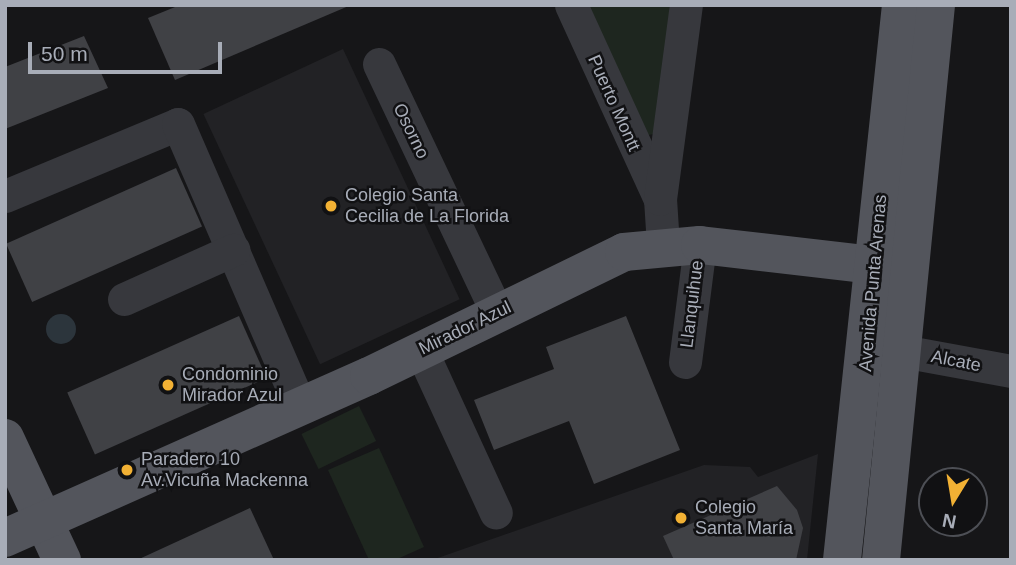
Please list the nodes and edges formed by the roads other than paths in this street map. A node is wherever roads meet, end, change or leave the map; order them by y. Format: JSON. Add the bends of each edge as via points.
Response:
{"nodes":[{"id":1,"x":571,"y":5,"type":"edge"},
{"id":2,"x":686,"y":5,"type":"edge"},
{"id":3,"x":901,"y":5,"type":"edge"},
{"id":4,"x":936,"y":5,"type":"edge"},
{"id":5,"x":379,"y":64,"type":"dead end"},
{"id":6,"x":5,"y":197,"type":"edge"},
{"id":7,"x":660,"y":199,"type":"junction"},
{"id":8,"x":681,"y":245,"type":"junction"},
{"id":9,"x":233,"y":250,"type":"junction"},
{"id":10,"x":892,"y":267,"type":"junction"},
{"id":11,"x":124,"y":299,"type":"dead end"},
{"id":12,"x":497,"y":312,"type":"junction"},
{"id":13,"x":421,"y":350,"type":"junction"},
{"id":14,"x":902,"y":351,"type":"junction"},
{"id":15,"x":685,"y":362,"type":"dead end"},
{"id":16,"x":1011,"y":371,"type":"edge"},
{"id":17,"x":301,"y":408,"type":"junction"},
{"id":18,"x":5,"y":438,"type":"edge"},
{"id":19,"x":496,"y":513,"type":"dead end"},
{"id":20,"x":46,"y":525,"type":"junction"},
{"id":21,"x":5,"y":540,"type":"edge"},
{"id":22,"x":17,"y":560,"type":"edge"},
{"id":23,"x":62,"y":560,"type":"edge"},
{"id":24,"x":842,"y":560,"type":"edge"},
{"id":25,"x":881,"y":560,"type":"edge"}],
"edges":[{"from":1,"to":7,"type":"street","name":"Puerto Montt"},
{"from":2,"to":7,"type":"street","name":"Puerto Montt"},
{"from":3,"to":10,"type":"main road","name":"Avenida Punta Arenas"},
{"from":4,"to":10,"type":"main road","name":"Avenida Punta Arenas"},
{"from":5,"to":12,"type":"street","name":"Osorno"},
{"from":6,"to":9,"type":"street","via":[[178,124]]},
{"from":7,"to":8,"type":"street","name":"Puerto Montt"},
{"from":8,"to":10,"type":"main road","name":"Mirador Azul"},
{"from":8,"to":12,"type":"main road","name":"Mirador Azul","via":[[624,252]]},
{"from":8,"to":15,"type":"street","name":"Llanquihue"},
{"from":9,"to":11,"type":"street"},
{"from":9,"to":17,"type":"street"},
{"from":10,"to":14,"type":"main road","name":"Avenida Punta Arenas"},
{"from":10,"to":24,"type":"main road","name":"Avenida Punta Arenas"},
{"from":12,"to":13,"type":"main road","name":"Mirador Azul"},
{"from":13,"to":17,"type":"main road","name":"Mirador Azul"},
{"from":13,"to":19,"type":"street"},
{"from":14,"to":16,"type":"street","name":"Alcate"},
{"from":14,"to":25,"type":"main road","name":"Avenida Punta Arenas"},
{"from":17,"to":20,"type":"main road","name":"Mirador Azul"},
{"from":18,"to":20,"type":"main road"},
{"from":20,"to":21,"type":"main road","name":"Mirador Azul"},
{"from":20,"to":22,"type":"main road","name":"Mirador Azul"},
{"from":20,"to":23,"type":"main road"},
{"from":21,"to":22,"type":"street"}]}
